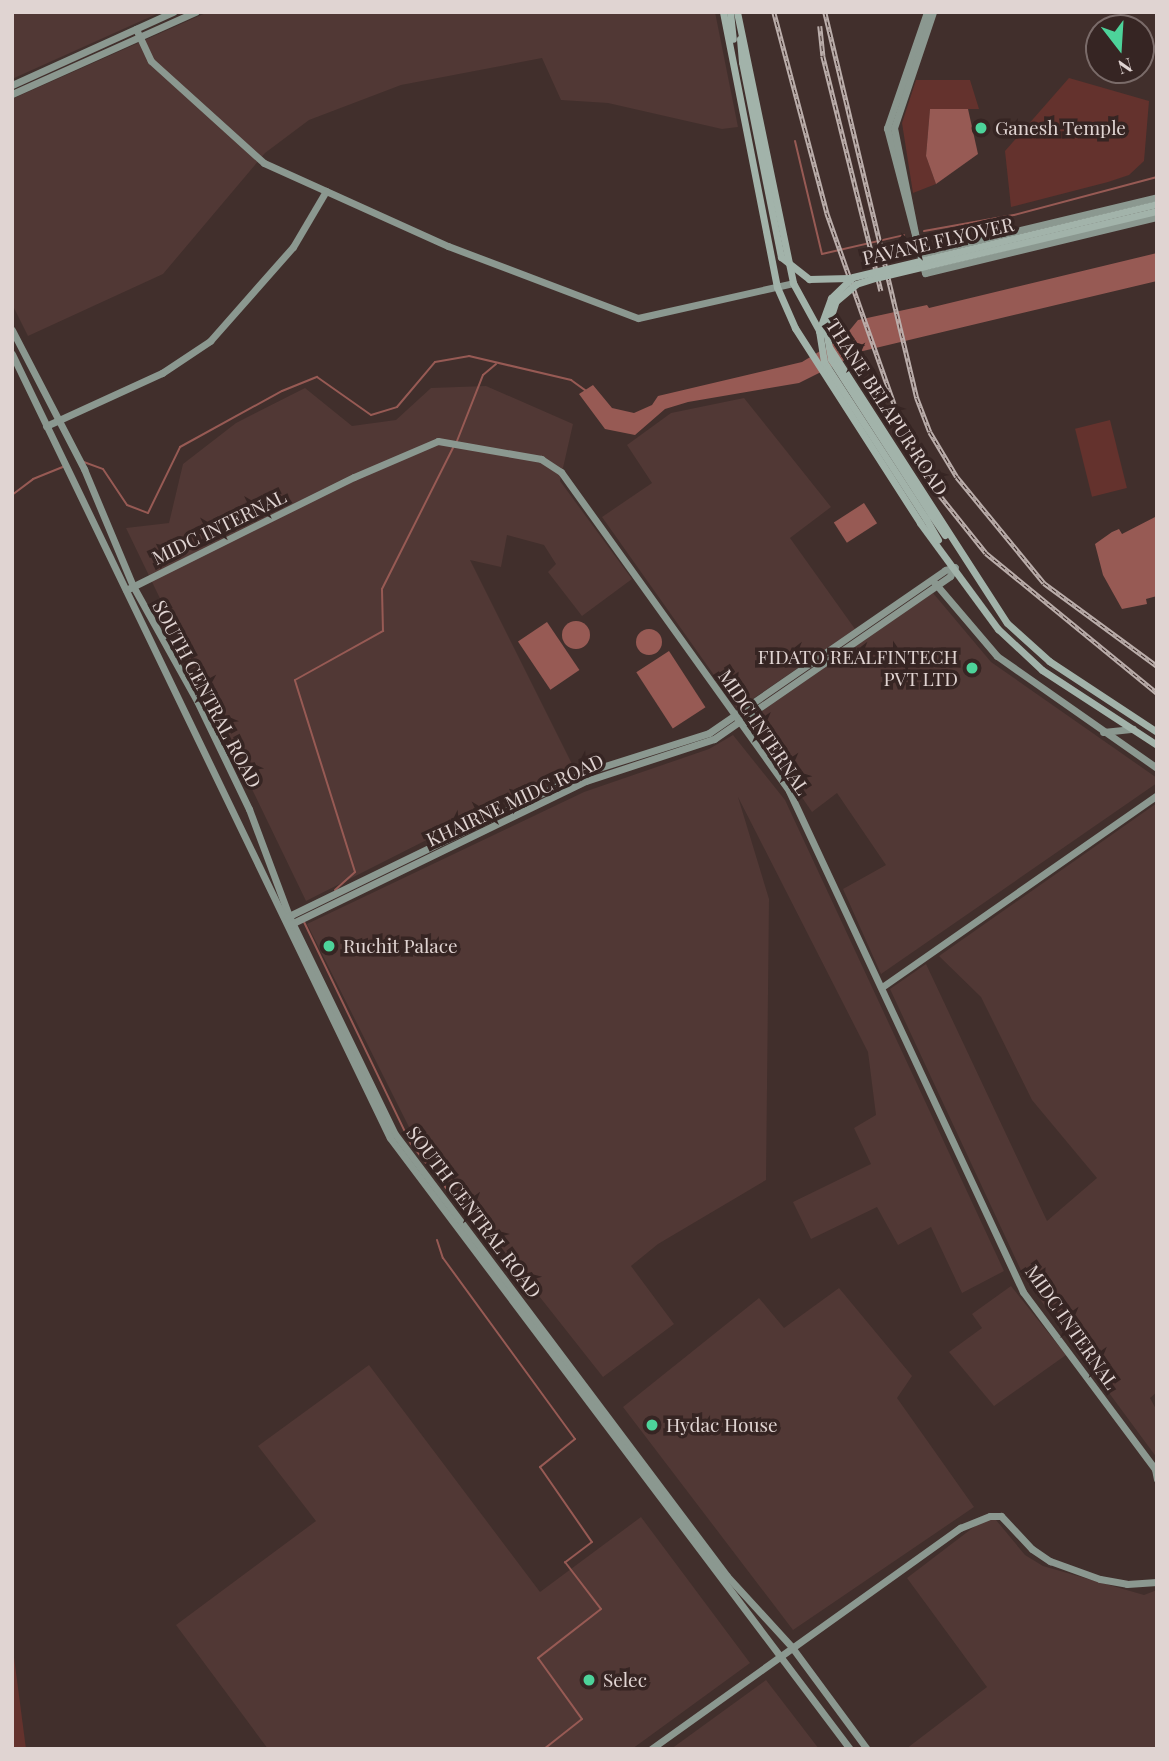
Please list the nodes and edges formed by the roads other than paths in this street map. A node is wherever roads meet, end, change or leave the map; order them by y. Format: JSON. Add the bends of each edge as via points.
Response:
{"nodes":[{"id":1,"x":173,"y":12,"type":"edge"},
{"id":2,"x":195,"y":12,"type":"edge"},
{"id":3,"x":927,"y":12,"type":"edge"},
{"id":4,"x":933,"y":12,"type":"edge"},
{"id":5,"x":731,"y":13,"type":"edge"},
{"id":6,"x":138,"y":33,"type":"junction"},
{"id":7,"x":739,"y":63,"type":"junction"},
{"id":8,"x":12,"y":85,"type":"edge"},
{"id":9,"x":12,"y":94,"type":"edge"},
{"id":10,"x":326,"y":191,"type":"junction"},
{"id":11,"x":1157,"y":197,"type":"edge"},
{"id":12,"x":1157,"y":204,"type":"edge"},
{"id":13,"x":1157,"y":211,"type":"edge"},
{"id":14,"x":1157,"y":217,"type":"edge"},
{"id":15,"x":917,"y":243,"type":"junction"},
{"id":16,"x":920,"y":254,"type":"junction"},
{"id":17,"x":853,"y":277,"type":"junction"},
{"id":18,"x":793,"y":283,"type":"junction"},
{"id":19,"x":777,"y":287,"type":"junction"},
{"id":20,"x":12,"y":330,"type":"edge"},
{"id":21,"x":12,"y":355,"type":"edge"},
{"id":22,"x":24,"y":355,"type":"junction"},
{"id":23,"x":15,"y":364,"type":"edge"},
{"id":24,"x":58,"y":421,"type":"junction"},
{"id":25,"x":46,"y":426,"type":"junction"},
{"id":26,"x":929,"y":517,"type":"junction"},
{"id":27,"x":964,"y":561,"type":"junction"},
{"id":28,"x":955,"y":567,"type":"junction"},
{"id":29,"x":934,"y":582,"type":"junction"},
{"id":30,"x":130,"y":588,"type":"junction"},
{"id":31,"x":737,"y":718,"type":"junction"},
{"id":32,"x":1133,"y":729,"type":"junction"},
{"id":33,"x":1103,"y":732,"type":"junction"},
{"id":34,"x":1157,"y":732,"type":"edge"},
{"id":35,"x":1157,"y":745,"type":"edge"},
{"id":36,"x":1157,"y":768,"type":"edge"},
{"id":37,"x":1157,"y":795,"type":"edge"},
{"id":38,"x":288,"y":921,"type":"junction"},
{"id":39,"x":882,"y":987,"type":"junction"},
{"id":40,"x":1157,"y":1479,"type":"edge"},
{"id":41,"x":1157,"y":1582,"type":"edge"},
{"id":42,"x":791,"y":1646,"type":"junction"},
{"id":43,"x":780,"y":1655,"type":"junction"},
{"id":44,"x":651,"y":1749,"type":"edge"},
{"id":45,"x":849,"y":1749,"type":"edge"},
{"id":46,"x":867,"y":1749,"type":"edge"}],
"edges":[{"from":1,"to":6,"type":"main road"},
{"from":2,"to":6,"type":"main road"},
{"from":3,"to":15,"type":"main road","via":[[887,128]]},
{"from":4,"to":15,"type":"main road","via":[[894,128]]},
{"from":5,"to":7,"type":"main road"},
{"from":5,"to":7,"type":"main road"},
{"from":5,"to":18,"type":"main road","name":"THANE BELAPUR ROAD"},
{"from":6,"to":8,"type":"main road"},
{"from":6,"to":9,"type":"main road"},
{"from":6,"to":10,"type":"main road","via":[[151,61],[264,163]]},
{"from":7,"to":17,"type":"main road","bridge":true,"via":[[781,257],[809,279],[830,282]]},
{"from":7,"to":19,"type":"main road","name":"THANE BELAPUR ROAD"},
{"from":10,"to":19,"type":"main road","via":[[448,246],[638,318]]},
{"from":10,"to":24,"type":"main road","via":[[293,247],[210,341],[162,373]]},
{"from":11,"to":16,"type":"main road"},
{"from":12,"to":17,"type":"main road","name":"PAVANE FLYOVER","bridge":true},
{"from":13,"to":26,"type":"main road","name":"PAVANE FLYOVER","bridge":true,"via":[[875,278],[856,284],[836,301],[826,331],[831,359]]},
{"from":14,"to":16,"type":"main road","via":[[925,273]]},
{"from":15,"to":16,"type":"main road"},
{"from":17,"to":26,"type":"main road","name":"PAVANE FLYOVER","bridge":true,"via":[[825,308],[821,351]]},
{"from":18,"to":19,"type":"main road"},
{"from":18,"to":27,"type":"main road","name":"THANE BELAPUR ROAD","bridge":true},
{"from":19,"to":28,"type":"main road","name":"THANE BELAPUR ROAD","via":[[826,378],[920,523]]},
{"from":20,"to":22,"type":"main road","name":"SOUTH CENTRAL ROAD"},
{"from":21,"to":22,"type":"main road"},
{"from":21,"to":23,"type":"main road","name":"SOUTH CENTRAL ROAD"},
{"from":22,"to":23,"type":"main road"},
{"from":22,"to":24,"type":"main road","name":"SOUTH CENTRAL ROAD"},
{"from":23,"to":25,"type":"main road","name":"SOUTH CENTRAL ROAD"},
{"from":24,"to":25,"type":"main road"},
{"from":24,"to":30,"type":"main road","name":"SOUTH CENTRAL ROAD","via":[[80,461]]},
{"from":25,"to":30,"type":"main road","name":"SOUTH CENTRAL ROAD"},
{"from":26,"to":27,"type":"main road","name":"PAVANE FLYOVER"},
{"from":26,"to":28,"type":"main road","name":"PAVANE FLYOVER"},
{"from":27,"to":34,"type":"main road","name":"THANE BELAPUR ROAD","via":[[1007,623],[1031,646]]},
{"from":28,"to":29,"type":"main road","name":"KHAIRNE MIDC ROAD"},
{"from":28,"to":32,"type":"main road","name":"THANE BELAPUR ROAD","via":[[998,629],[1023,655]]},
{"from":29,"to":31,"type":"main road","name":"KHAIRNE MIDC ROAD"},
{"from":29,"to":33,"type":"main road","via":[[997,656]]},
{"from":30,"to":31,"type":"main road","name":"MIDC INTERNAL","via":[[354,477],[438,441],[541,459],[561,472]]},
{"from":30,"to":38,"type":"main road","name":"SOUTH CENTRAL ROAD"},
{"from":30,"to":38,"type":"main road","name":"SOUTH CENTRAL ROAD","via":[[197,701],[249,809]]},
{"from":31,"to":38,"type":"main road","name":"KHAIRNE MIDC ROAD","via":[[714,739],[586,781]]},
{"from":31,"to":39,"type":"main road","name":"MIDC INTERNAL","via":[[789,791]]},
{"from":32,"to":33,"type":"main road"},
{"from":32,"to":35,"type":"main road","name":"THANE BELAPUR ROAD"},
{"from":33,"to":36,"type":"main road"},
{"from":37,"to":39,"type":"main road"},
{"from":38,"to":42,"type":"main road","name":"SOUTH CENTRAL ROAD","via":[[395,1135],[727,1576]]},
{"from":38,"to":43,"type":"main road","name":"SOUTH CENTRAL ROAD","via":[[390,1138]]},
{"from":39,"to":40,"type":"main road","name":"MIDC INTERNAL","via":[[1023,1292],[1155,1469]]},
{"from":41,"to":42,"type":"main road","via":[[1127,1584],[1100,1579],[1050,1560],[1032,1549],[1001,1516],[990,1516],[960,1528]]},
{"from":42,"to":43,"type":"main road"},
{"from":42,"to":46,"type":"main road","name":"SOUTH CENTRAL ROAD"},
{"from":43,"to":44,"type":"main road"},
{"from":43,"to":45,"type":"main road","name":"SOUTH CENTRAL ROAD"}]}
